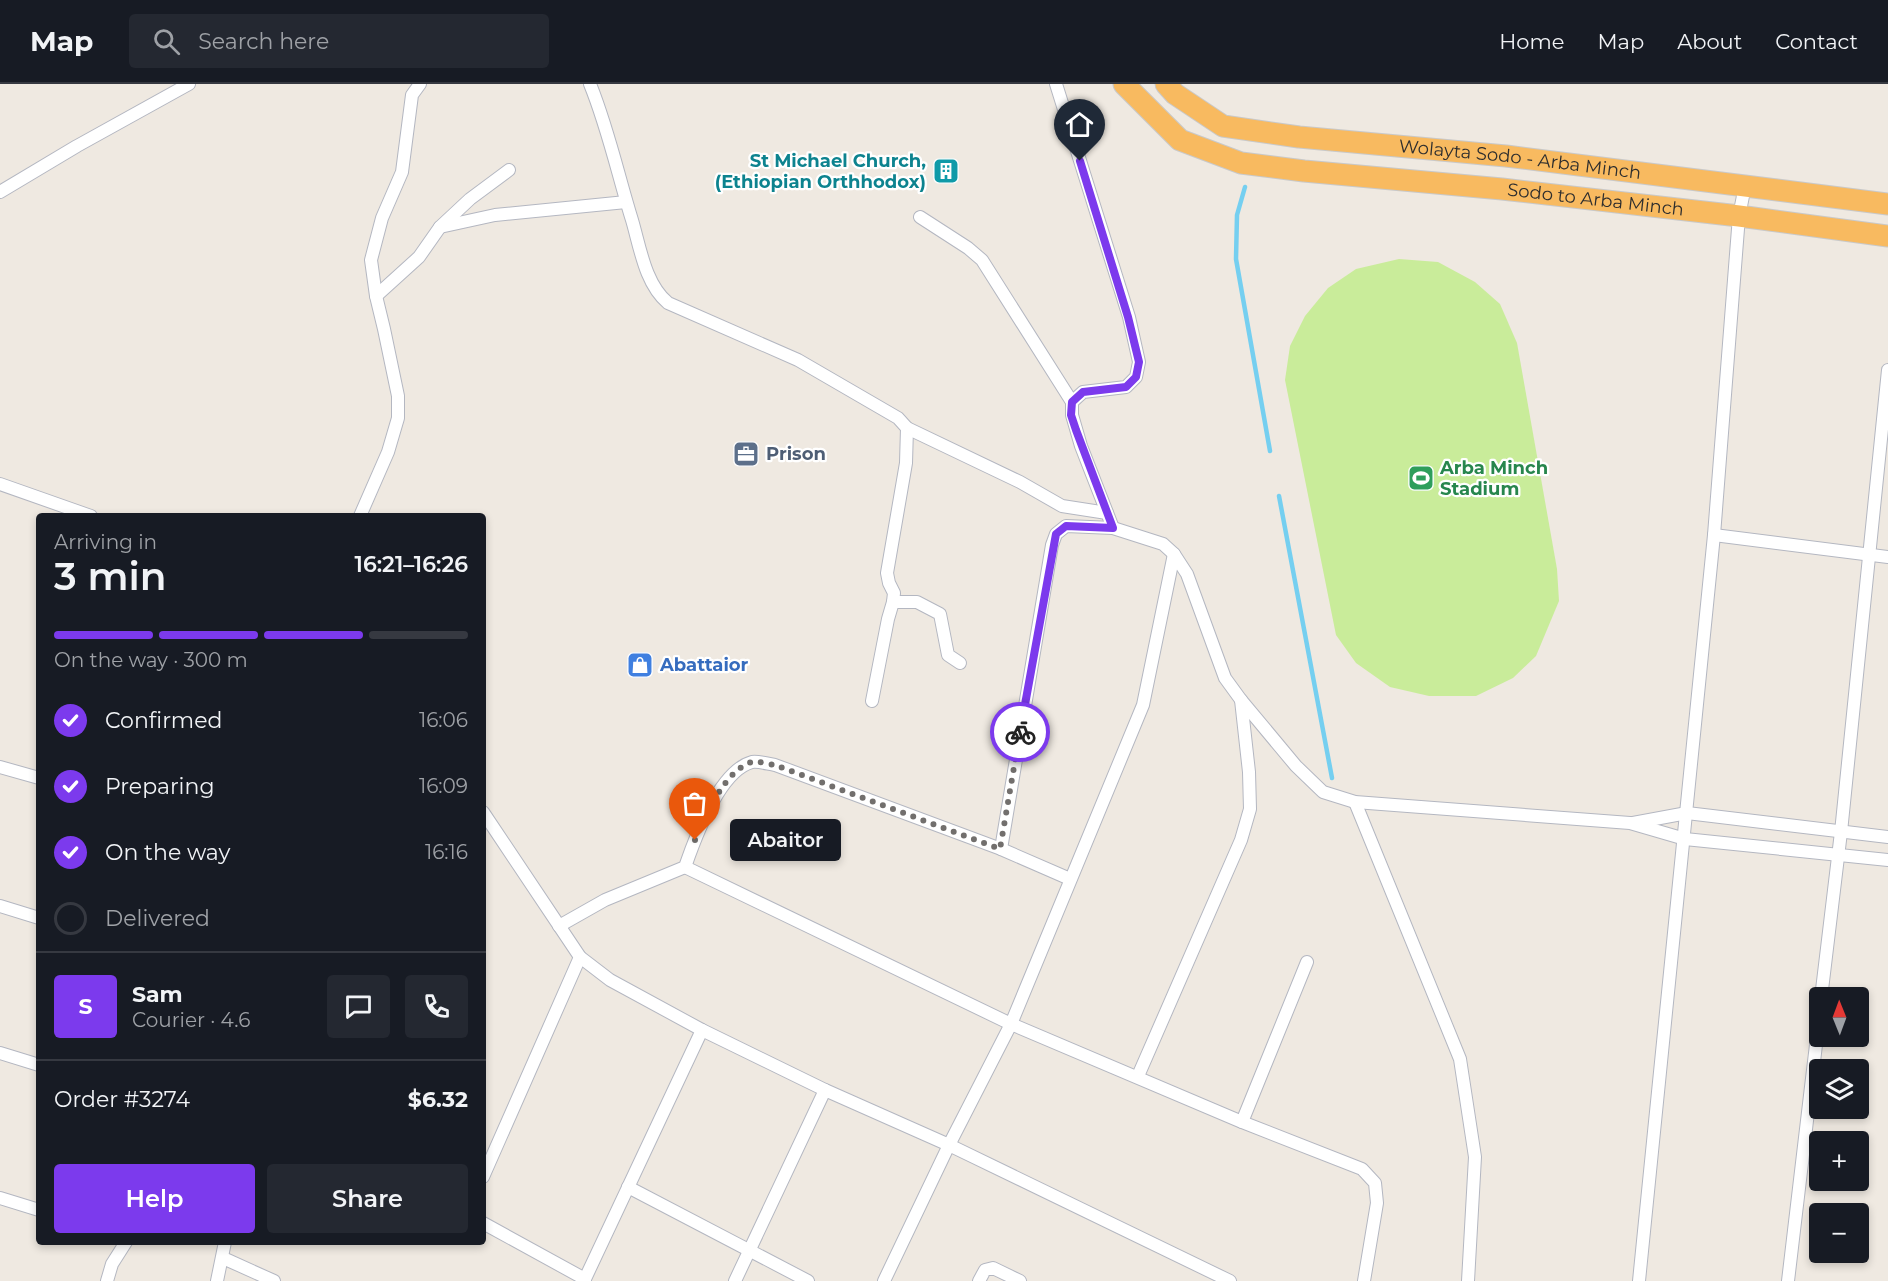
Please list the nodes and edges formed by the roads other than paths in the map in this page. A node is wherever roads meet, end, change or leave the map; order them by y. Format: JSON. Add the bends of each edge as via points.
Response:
{"nodes":[{"id":1,"x":189,"y":84,"type":"edge"},
{"id":2,"x":420,"y":84,"type":"edge"},
{"id":3,"x":590,"y":84,"type":"edge"},
{"id":4,"x":1056,"y":84,"type":"edge"},
{"id":5,"x":1124,"y":84,"type":"edge"},
{"id":6,"x":1166,"y":84,"type":"edge"},
{"id":7,"x":1506,"y":156,"type":"junction"},
{"id":8,"x":509,"y":170,"type":"dead end"},
{"id":9,"x":1745,"y":186,"type":"junction"},
{"id":10,"x":1502,"y":189,"type":"junction"},
{"id":11,"x":0,"y":192,"type":"edge"},
{"id":12,"x":626,"y":202,"type":"junction"},
{"id":13,"x":1888,"y":204,"type":"edge"},
{"id":14,"x":1739,"y":216,"type":"junction"},
{"id":15,"x":920,"y":217,"type":"dead end"},
{"id":16,"x":440,"y":227,"type":"junction"},
{"id":17,"x":1888,"y":236,"type":"edge"},
{"id":18,"x":375,"y":296,"type":"junction"},
{"id":19,"x":1888,"y":370,"type":"edge"},
{"id":20,"x":1072,"y":402,"type":"junction"},
{"id":21,"x":907,"y":428,"type":"junction"},
{"id":22,"x":0,"y":484,"type":"edge"},
{"id":23,"x":82,"y":513,"type":"edge"},
{"id":24,"x":361,"y":513,"type":"edge"},
{"id":25,"x":1107,"y":513,"type":"junction"},
{"id":26,"x":1113,"y":528,"type":"junction"},
{"id":27,"x":1714,"y":535,"type":"junction"},
{"id":28,"x":1174,"y":554,"type":"junction"},
{"id":29,"x":1869,"y":555,"type":"junction"},
{"id":30,"x":1888,"y":557,"type":"edge"},
{"id":31,"x":893,"y":602,"type":"junction"},
{"id":32,"x":960,"y":663,"type":"dead end"},
{"id":33,"x":1241,"y":700,"type":"junction"},
{"id":34,"x":872,"y":701,"type":"dead end"},
{"id":35,"x":0,"y":767,"type":"edge"},
{"id":36,"x":36,"y":777,"type":"edge"},
{"id":37,"x":1355,"y":802,"type":"junction"},
{"id":38,"x":1688,"y":813,"type":"junction"},
{"id":39,"x":486,"y":817,"type":"edge"},
{"id":40,"x":1630,"y":823,"type":"junction"},
{"id":41,"x":1841,"y":832,"type":"junction"},
{"id":42,"x":1888,"y":837,"type":"edge"},
{"id":43,"x":1685,"y":839,"type":"junction"},
{"id":44,"x":1000,"y":849,"type":"junction"},
{"id":45,"x":1838,"y":853,"type":"junction"},
{"id":46,"x":1888,"y":860,"type":"edge"},
{"id":47,"x":685,"y":867,"type":"junction"},
{"id":48,"x":1070,"y":879,"type":"junction"},
{"id":49,"x":0,"y":906,"type":"edge"},
{"id":50,"x":36,"y":917,"type":"edge"},
{"id":51,"x":559,"y":926,"type":"junction"},
{"id":52,"x":580,"y":957,"type":"junction"},
{"id":53,"x":1307,"y":962,"type":"dead end"},
{"id":54,"x":1822,"y":987,"type":"edge"},
{"id":55,"x":1011,"y":1024,"type":"junction"},
{"id":56,"x":702,"y":1030,"type":"junction"},
{"id":57,"x":1816,"y":1047,"type":"edge"},
{"id":58,"x":0,"y":1053,"type":"edge"},
{"id":59,"x":36,"y":1064,"type":"edge"},
{"id":60,"x":1138,"y":1076,"type":"junction"},
{"id":61,"x":825,"y":1090,"type":"junction"},
{"id":62,"x":1242,"y":1122,"type":"junction"},
{"id":63,"x":949,"y":1145,"type":"junction"},
{"id":64,"x":486,"y":1170,"type":"edge"},
{"id":65,"x":628,"y":1187,"type":"junction"},
{"id":66,"x":0,"y":1198,"type":"edge"},
{"id":67,"x":36,"y":1209,"type":"edge"},
{"id":68,"x":486,"y":1225,"type":"edge"},
{"id":69,"x":124,"y":1245,"type":"edge"},
{"id":70,"x":225,"y":1245,"type":"edge"},
{"id":71,"x":750,"y":1251,"type":"junction"},
{"id":72,"x":223,"y":1258,"type":"junction"},
{"id":73,"x":585,"y":1280,"type":"edge"},
{"id":74,"x":107,"y":1281,"type":"edge"},
{"id":75,"x":217,"y":1281,"type":"edge"},
{"id":76,"x":274,"y":1281,"type":"edge"},
{"id":77,"x":735,"y":1281,"type":"edge"},
{"id":78,"x":808,"y":1281,"type":"edge"},
{"id":79,"x":884,"y":1281,"type":"edge"},
{"id":80,"x":979,"y":1281,"type":"edge"},
{"id":81,"x":1020,"y":1281,"type":"edge"},
{"id":82,"x":1230,"y":1281,"type":"edge"},
{"id":83,"x":1364,"y":1281,"type":"edge"},
{"id":84,"x":1468,"y":1281,"type":"edge"},
{"id":85,"x":1639,"y":1281,"type":"edge"},
{"id":86,"x":1788,"y":1281,"type":"edge"}],
"edges":[{"from":1,"to":11,"type":"street"},
{"from":2,"to":18,"type":"street","via":[[412,95],[402,172],[375,241],[371,260]]},
{"from":3,"to":12,"type":"street"},
{"from":4,"to":20,"type":"street","via":[[1139,362],[1136,377],[1126,387],[1083,392]]},
{"from":5,"to":10,"type":"highway","name":"Sodo to Arba Minch","via":[[1180,140],[1241,163]]},
{"from":6,"to":7,"type":"highway","name":"Wolayta Sodo - Arba Minch","via":[[1222,126]]},
{"from":7,"to":9,"type":"highway","name":"Wolayta Sodo - Arba Minch"},
{"from":7,"to":10,"type":"highway"},
{"from":8,"to":16,"type":"street"},
{"from":9,"to":13,"type":"highway","name":"Wolayta Sodo - Arba Minch"},
{"from":9,"to":14,"type":"street"},
{"from":10,"to":14,"type":"highway","name":"Sodo to Arba Minch"},
{"from":12,"to":16,"type":"street","via":[[495,215]]},
{"from":12,"to":21,"type":"street","via":[[654,287],[668,303],[798,360],[898,418]]},
{"from":14,"to":17,"type":"highway","name":"Sodo to Arba Minch"},
{"from":14,"to":27,"type":"street"},
{"from":15,"to":20,"type":"street","via":[[982,260]]},
{"from":16,"to":18,"type":"street","via":[[419,257]]},
{"from":18,"to":24,"type":"street","via":[[398,396],[398,418],[388,453]]},
{"from":19,"to":29,"type":"street"},
{"from":20,"to":25,"type":"street","via":[[1071,415]]},
{"from":21,"to":25,"type":"street","via":[[1062,506]]},
{"from":21,"to":31,"type":"street","via":[[906,463],[887,573]]},
{"from":22,"to":23,"type":"street"},
{"from":25,"to":26,"type":"street"},
{"from":26,"to":28,"type":"street","via":[[1163,544]]},
{"from":26,"to":44,"type":"street","via":[[1066,526],[1056,534]]},
{"from":27,"to":29,"type":"street"},
{"from":27,"to":38,"type":"street"},
{"from":28,"to":33,"type":"street","via":[[1187,574],[1225,678]]},
{"from":28,"to":48,"type":"street","via":[[1143,705]]},
{"from":29,"to":30,"type":"street"},
{"from":29,"to":41,"type":"street"},
{"from":31,"to":32,"type":"street","via":[[917,602],[940,614],[948,656]]},
{"from":31,"to":34,"type":"street"},
{"from":33,"to":37,"type":"street","via":[[1323,792]]},
{"from":33,"to":60,"type":"street","via":[[1250,809],[1241,840]]},
{"from":35,"to":36,"type":"street"},
{"from":37,"to":40,"type":"street"},
{"from":37,"to":84,"type":"street","via":[[1460,1059],[1475,1157]]},
{"from":38,"to":40,"type":"street"},
{"from":38,"to":41,"type":"street"},
{"from":38,"to":43,"type":"street"},
{"from":39,"to":51,"type":"street"},
{"from":40,"to":43,"type":"street"},
{"from":41,"to":42,"type":"street"},
{"from":41,"to":45,"type":"street"},
{"from":43,"to":45,"type":"street"},
{"from":43,"to":85,"type":"street"},
{"from":44,"to":47,"type":"street","via":[[775,765],[753,762],[737,769],[708,808]]},
{"from":44,"to":48,"type":"street"},
{"from":45,"to":46,"type":"street"},
{"from":45,"to":54,"type":"street"},
{"from":47,"to":51,"type":"street","via":[[605,900]]},
{"from":47,"to":55,"type":"street"},
{"from":48,"to":55,"type":"street"},
{"from":49,"to":50,"type":"street"},
{"from":51,"to":52,"type":"street"},
{"from":52,"to":56,"type":"street","via":[[610,980]]},
{"from":52,"to":64,"type":"street"},
{"from":53,"to":62,"type":"street"},
{"from":55,"to":60,"type":"street"},
{"from":55,"to":63,"type":"street"},
{"from":56,"to":61,"type":"street"},
{"from":56,"to":65,"type":"street"},
{"from":57,"to":86,"type":"street"},
{"from":58,"to":59,"type":"street"},
{"from":60,"to":62,"type":"street"},
{"from":61,"to":63,"type":"street"},
{"from":61,"to":71,"type":"street"},
{"from":62,"to":83,"type":"street","via":[[1362,1169],[1376,1183],[1377,1203]]},
{"from":63,"to":79,"type":"street"},
{"from":63,"to":82,"type":"street"},
{"from":65,"to":71,"type":"street"},
{"from":65,"to":73,"type":"street"},
{"from":66,"to":67,"type":"street"},
{"from":68,"to":73,"type":"street"},
{"from":69,"to":74,"type":"street"},
{"from":70,"to":72,"type":"street"},
{"from":71,"to":77,"type":"street"},
{"from":71,"to":78,"type":"street"},
{"from":72,"to":75,"type":"street"},
{"from":72,"to":76,"type":"street"},
{"from":80,"to":81,"type":"street","via":[[984,1270],[993,1268]]}]}
